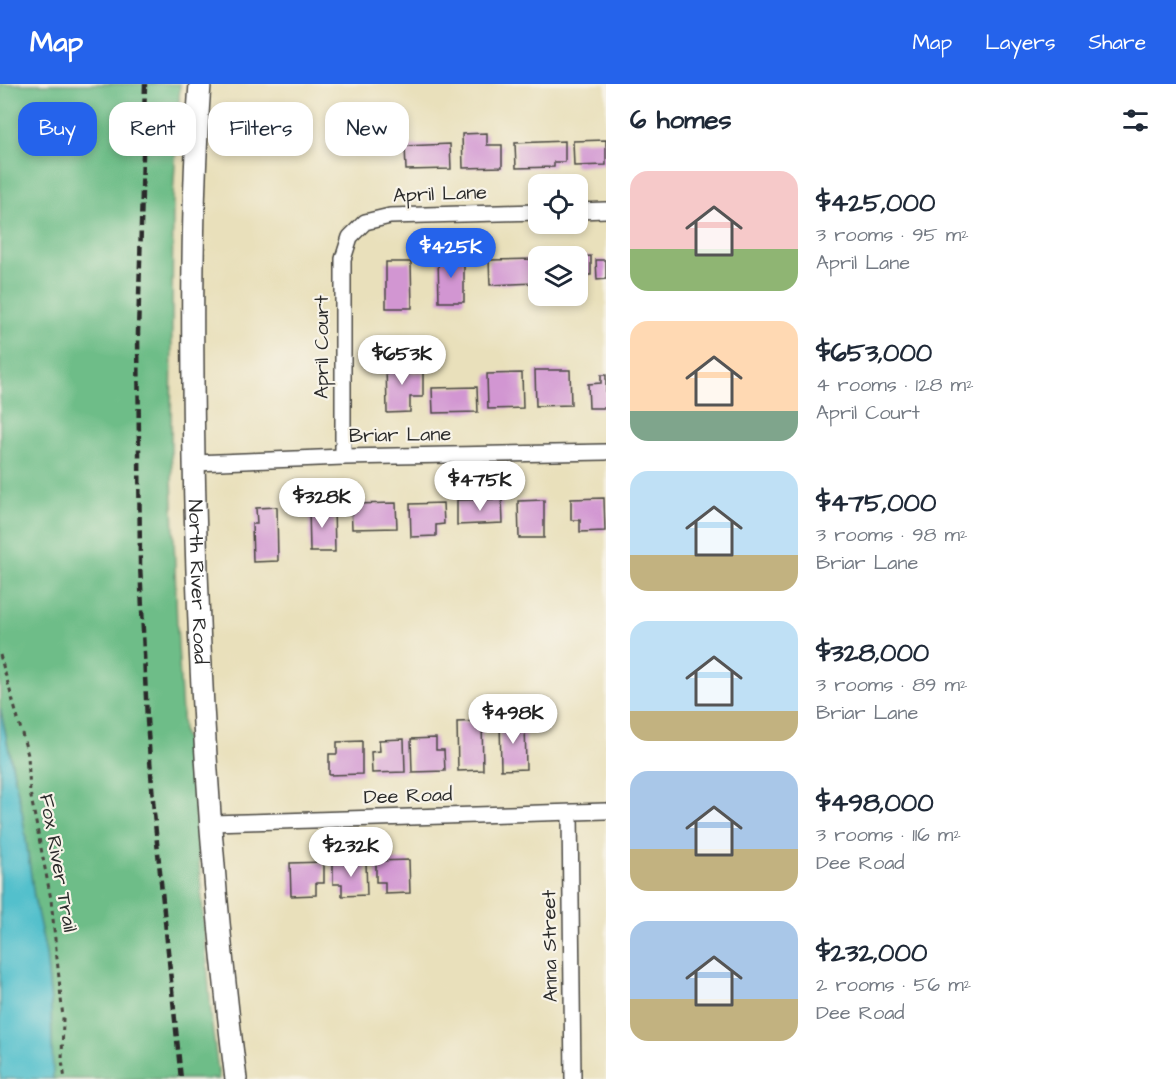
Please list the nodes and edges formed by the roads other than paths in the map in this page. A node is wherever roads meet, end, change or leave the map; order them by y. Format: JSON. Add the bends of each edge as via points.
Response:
{"nodes":[{"id":1,"x":200,"y":84,"type":"edge"},
{"id":2,"x":606,"y":210,"type":"edge"},
{"id":3,"x":588,"y":211,"type":"edge"},
{"id":4,"x":528,"y":212,"type":"edge"},
{"id":5,"x":350,"y":237,"type":"joint"},
{"id":6,"x":606,"y":452,"type":"edge"},
{"id":7,"x":343,"y":458,"type":"junction"},
{"id":8,"x":195,"y":463,"type":"junction"},
{"id":9,"x":606,"y":811,"type":"edge"},
{"id":10,"x":570,"y":813,"type":"junction"},
{"id":11,"x":211,"y":823,"type":"junction"},
{"id":12,"x":237,"y":1079,"type":"edge"},
{"id":13,"x":573,"y":1079,"type":"edge"}],
"edges":[{"from":1,"to":8,"type":"main road","name":"North River Road","via":[[192,279]]},
{"from":2,"to":3,"type":"street"},
{"from":4,"to":5,"type":"street","name":"April Lane","via":[[390,216],[365,222]]},
{"from":5,"to":7,"type":"street","name":"April Court","via":[[343,259]]},
{"from":6,"to":7,"type":"street","name":"Briar Lane"},
{"from":7,"to":8,"type":"street","name":"Briar Lane"},
{"from":8,"to":11,"type":"main road","name":"North River Road","via":[[198,627]]},
{"from":9,"to":10,"type":"street","name":"Dee Road"},
{"from":10,"to":11,"type":"street","name":"Dee Road"},
{"from":10,"to":13,"type":"street","name":"Anna Street"},
{"from":11,"to":12,"type":"main road","name":"North River Road"}]}
